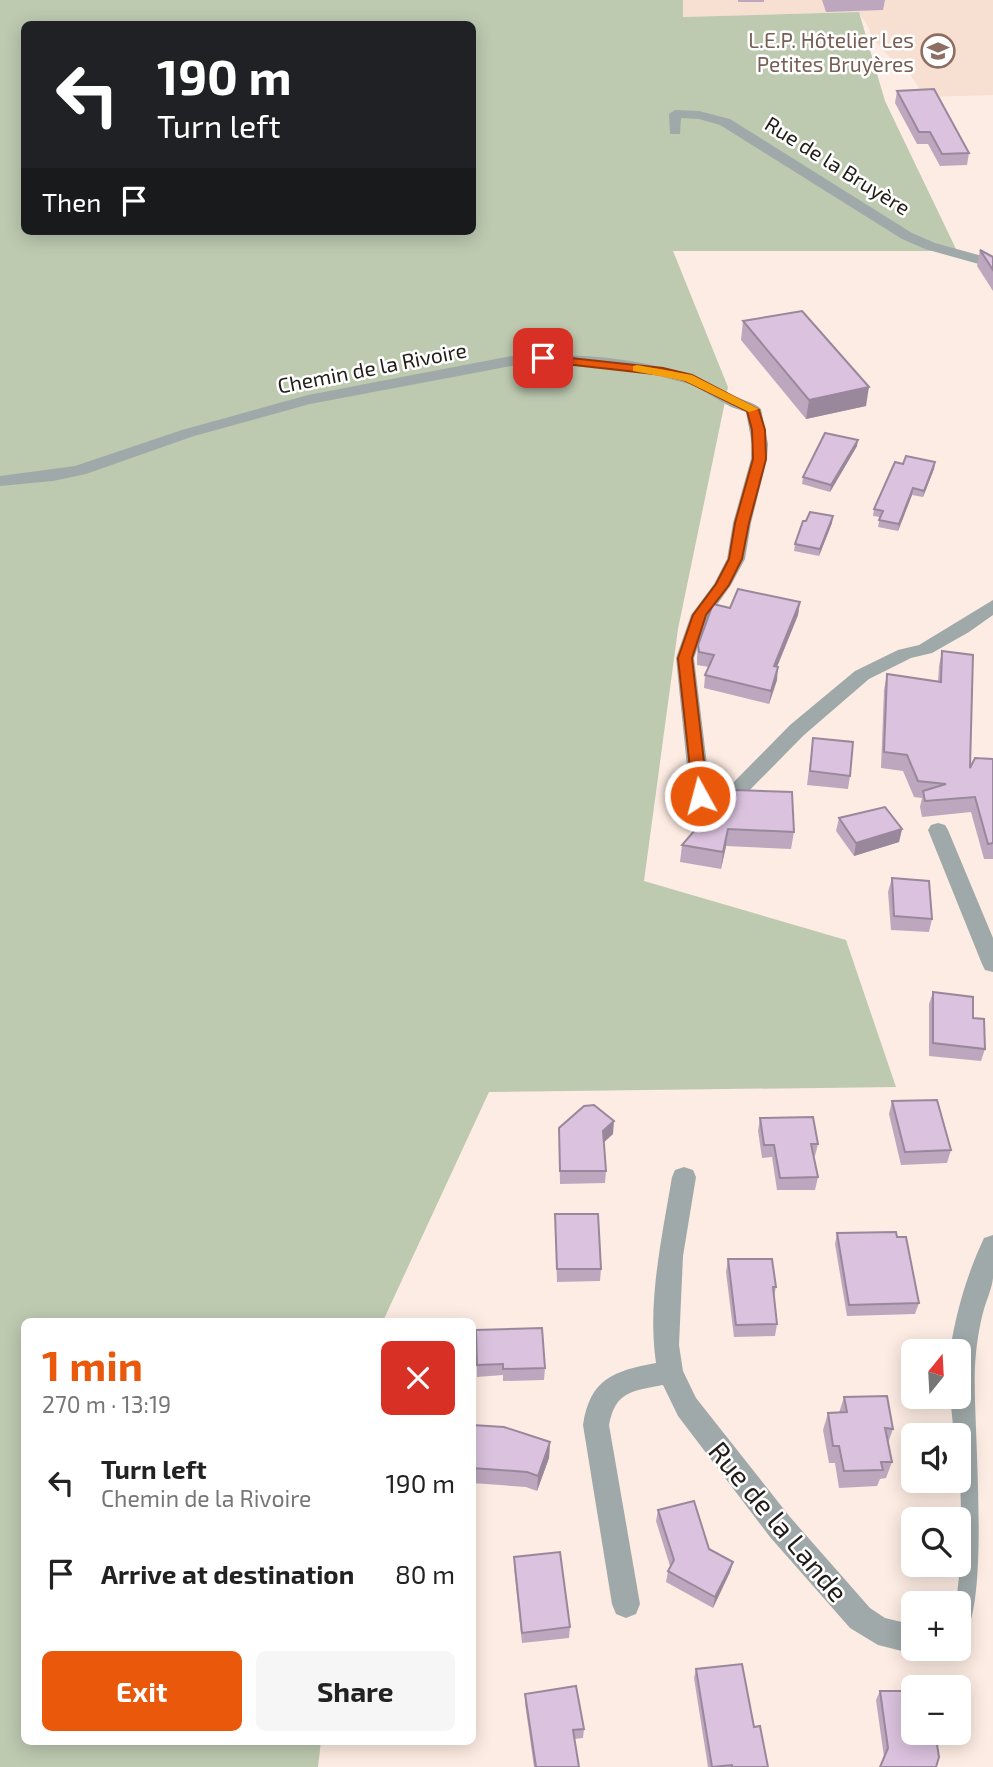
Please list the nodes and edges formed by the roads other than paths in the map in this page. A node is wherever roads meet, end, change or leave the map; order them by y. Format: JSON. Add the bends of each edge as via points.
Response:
{"nodes":[{"id":1,"x":675,"y":131,"type":"dead end"},
{"id":2,"x":993,"y":264,"type":"edge"},
{"id":3,"x":0,"y":481,"type":"edge"},
{"id":4,"x":993,"y":606,"type":"edge"},
{"id":5,"x":938,"y":830,"type":"dead end"},
{"id":6,"x":993,"y":964,"type":"edge"},
{"id":7,"x":684,"y":1177,"type":"dead end"},
{"id":8,"x":993,"y":1247,"type":"edge"},
{"id":9,"x":670,"y":1372,"type":"junction"},
{"id":10,"x":626,"y":1604,"type":"dead end"},
{"id":11,"x":971,"y":1615,"type":"edge"},
{"id":12,"x":901,"y":1637,"type":"edge"}],
"edges":[{"from":1,"to":2,"type":"street","name":"Rue de la Bruyère","via":[[675,114],[725,122],[907,236]]},
{"from":3,"to":4,"type":"street","name":"Chemin de la Rivoire","via":[[80,470],[187,433],[308,400],[517,360],[574,360],[663,372],[705,385],[753,410],[760,459],[736,559],[700,615],[685,658],[699,789],[704,802],[714,805],[730,798],[797,730],[862,675],[963,628]]},
{"from":5,"to":6,"type":"street"},
{"from":7,"to":9,"type":"street","name":"Rue de la Lande","via":[[671,1256],[666,1345]]},
{"from":8,"to":11,"type":"street","via":[[971,1318],[962,1386],[985,1547],[984,1583]]},
{"from":9,"to":10,"type":"street","via":[[618,1384],[603,1395],[597,1408]]},
{"from":9,"to":12,"type":"street","name":"Rue de la Lande","via":[[687,1407],[779,1527],[860,1618],[878,1631]]}]}
